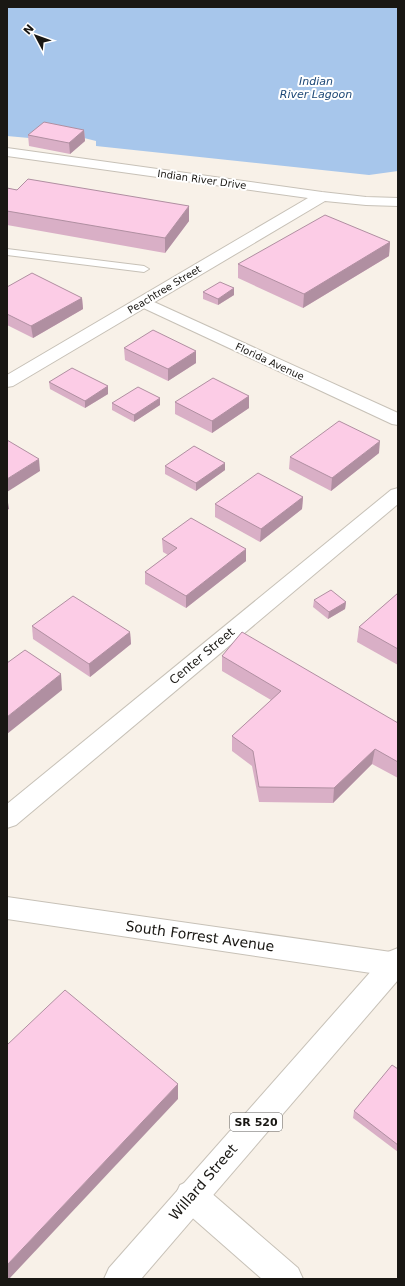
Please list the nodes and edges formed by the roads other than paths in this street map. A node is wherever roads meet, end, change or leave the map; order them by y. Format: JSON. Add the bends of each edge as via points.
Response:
{"nodes":[{"id":1,"x":7,"y":152,"type":"edge"},
{"id":2,"x":322,"y":196,"type":"junction"},
{"id":3,"x":398,"y":202,"type":"edge"},
{"id":4,"x":7,"y":252,"type":"edge"},
{"id":5,"x":144,"y":269,"type":"dead end"},
{"id":6,"x":143,"y":302,"type":"junction"},
{"id":7,"x":7,"y":382,"type":"edge"},
{"id":8,"x":398,"y":420,"type":"edge"},
{"id":9,"x":398,"y":494,"type":"edge"},
{"id":10,"x":7,"y":818,"type":"edge"},
{"id":11,"x":7,"y":908,"type":"edge"},
{"id":12,"x":396,"y":963,"type":"edge"},
{"id":13,"x":191,"y":1196,"type":"junction"},
{"id":14,"x":120,"y":1279,"type":"edge"},
{"id":15,"x":288,"y":1279,"type":"edge"}],
"edges":[{"from":1,"to":2,"type":"street","name":"Indian River Drive"},
{"from":2,"to":3,"type":"street","name":"Indian River Drive"},
{"from":2,"to":6,"type":"street","name":"Peachtree Street"},
{"from":4,"to":5,"type":"lane"},
{"from":6,"to":7,"type":"street","name":"Peachtree Street"},
{"from":6,"to":8,"type":"street","name":"Florida Avenue"},
{"from":9,"to":10,"type":"street","name":"Center Street"},
{"from":11,"to":12,"type":"street","name":"South Forrest Avenue"},
{"from":12,"to":13,"type":"street","name":"Willard Street","number":"SR 520"},
{"from":13,"to":14,"type":"street","name":"Willard Street","number":"SR 520"},
{"from":13,"to":15,"type":"street"}]}
